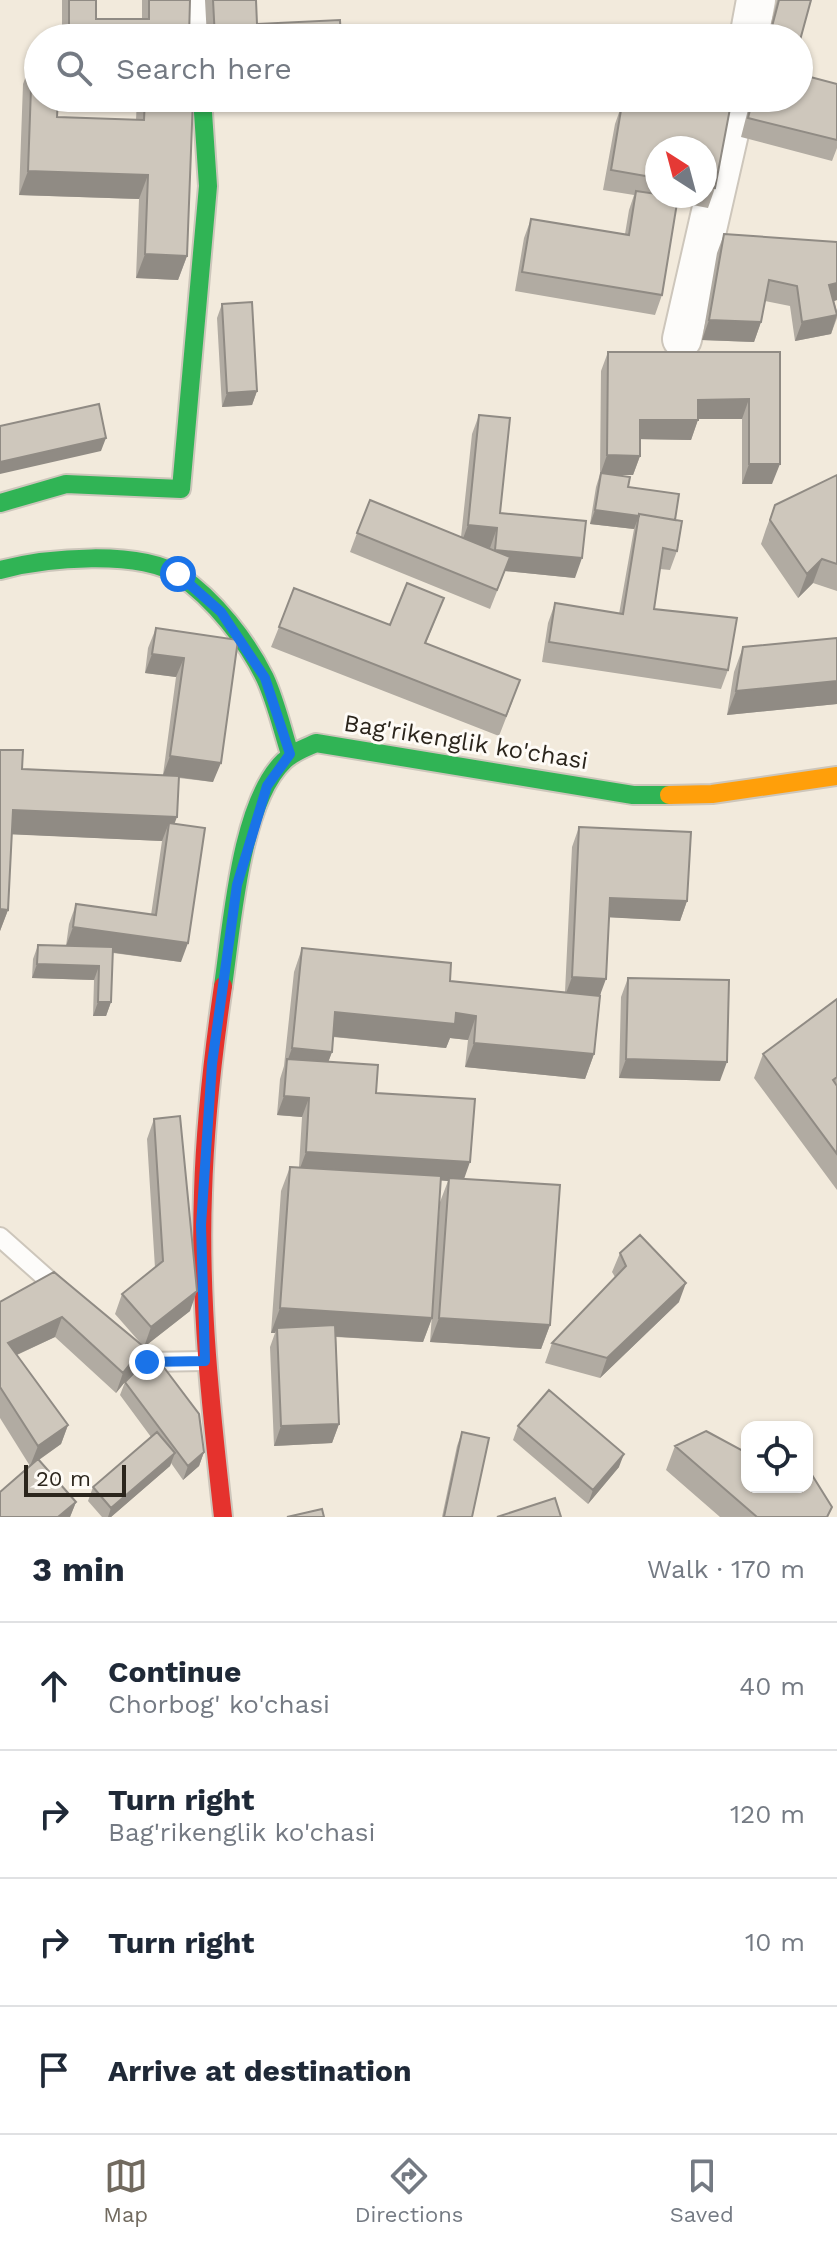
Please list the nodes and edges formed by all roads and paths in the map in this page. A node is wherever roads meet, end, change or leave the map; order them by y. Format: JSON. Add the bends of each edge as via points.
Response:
{"nodes":[{"id":1,"x":195,"y":0,"type":"edge"},
{"id":2,"x":756,"y":0,"type":"edge"},
{"id":3,"x":197,"y":24,"type":"edge"},
{"id":4,"x":752,"y":24,"type":"edge"},
{"id":5,"x":203,"y":112,"type":"edge"},
{"id":6,"x":734,"y":112,"type":"edge"},
{"id":7,"x":682,"y":339,"type":"dead end"},
{"id":8,"x":0,"y":503,"type":"edge"},
{"id":9,"x":0,"y":570,"type":"edge"},
{"id":10,"x":290,"y":754,"type":"junction"},
{"id":11,"x":837,"y":776,"type":"edge"},
{"id":12,"x":0,"y":1237,"type":"edge"},
{"id":13,"x":76,"y":1305,"type":"edge"},
{"id":14,"x":109,"y":1334,"type":"edge"},
{"id":15,"x":205,"y":1361,"type":"junction"},
{"id":16,"x":223,"y":1517,"type":"edge"}],
"edges":[{"from":1,"to":3,"type":"street"},
{"from":2,"to":4,"type":"street"},
{"from":5,"to":8,"type":"main road","via":[[208,186],[181,489],[66,484]]},
{"from":6,"to":7,"type":"street"},
{"from":9,"to":10,"type":"main road","via":[[26,563],[119,557],[178,574],[221,612],[265,678]]},
{"from":10,"to":11,"type":"main road","name":"Bag'rikenglik ko'chasi","via":[[316,743],[331,744],[633,795],[712,794]]},
{"from":10,"to":15,"type":"main road","via":[[267,786],[245,854],[214,1049],[201,1225]]},
{"from":12,"to":13,"type":"lane"},
{"from":14,"to":15,"type":"lane","via":[[147,1362]]},
{"from":15,"to":16,"type":"main road"}]}
